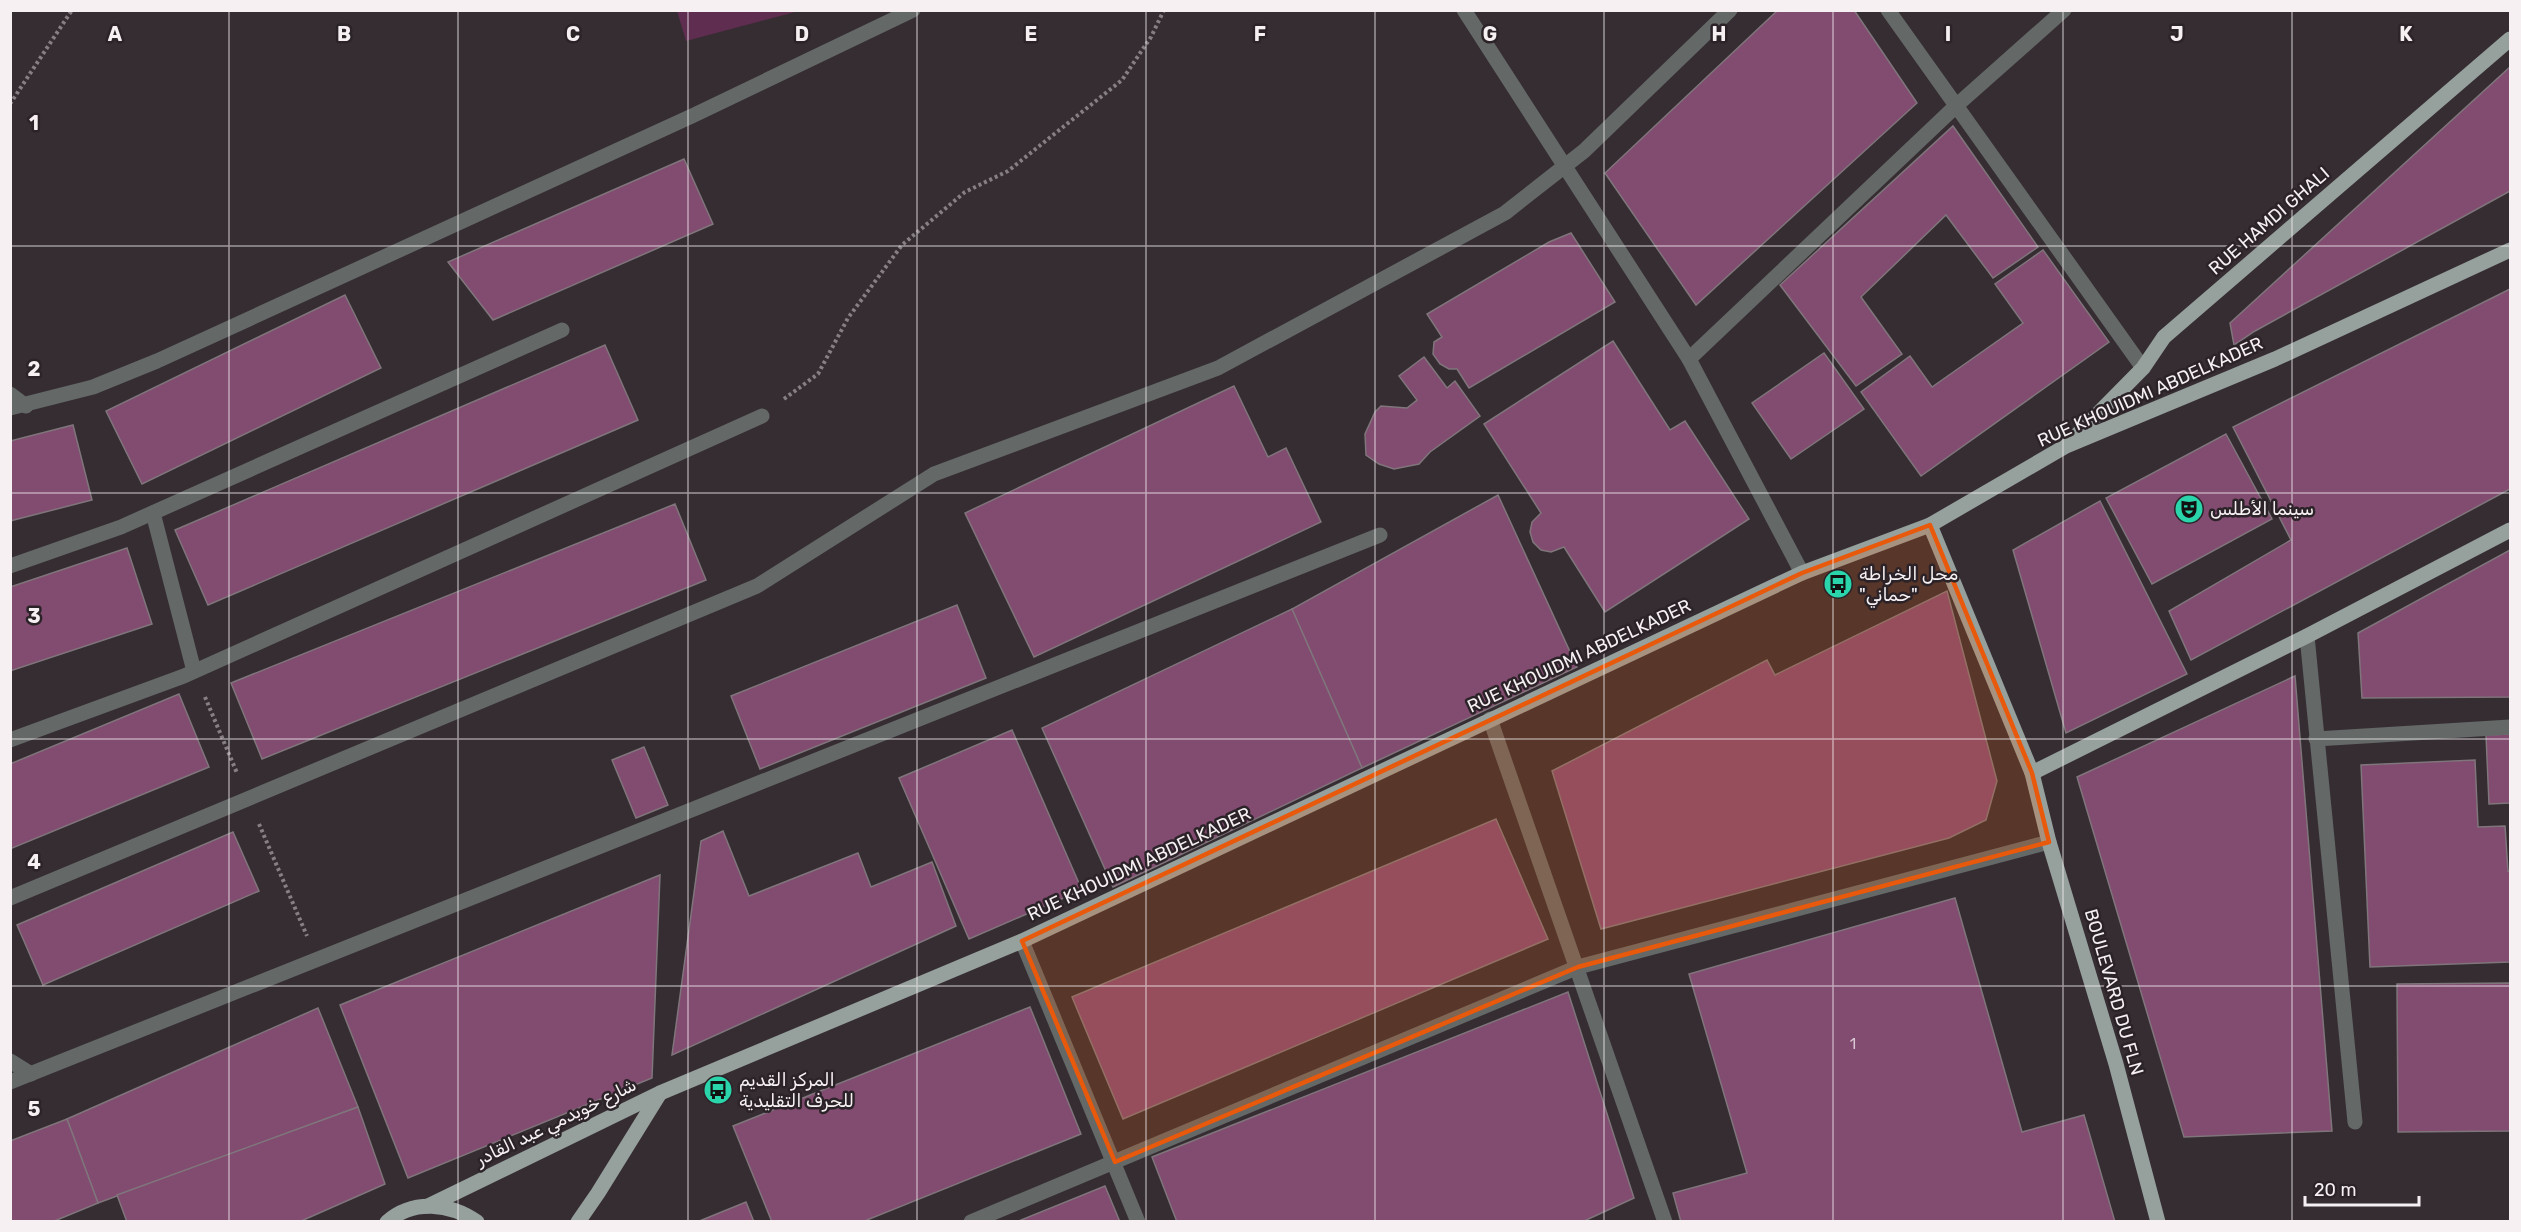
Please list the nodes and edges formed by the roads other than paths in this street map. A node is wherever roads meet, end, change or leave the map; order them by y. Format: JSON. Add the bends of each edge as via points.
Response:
{"nodes":[{"id":1,"x":913,"y":10,"type":"edge"},
{"id":2,"x":1464,"y":10,"type":"edge"},
{"id":3,"x":1730,"y":10,"type":"edge"},
{"id":4,"x":1888,"y":10,"type":"edge"},
{"id":5,"x":2064,"y":10,"type":"edge"},
{"id":6,"x":2511,"y":39,"type":"edge"},
{"id":7,"x":1956,"y":105,"type":"junction"},
{"id":8,"x":1563,"y":167,"type":"junction"},
{"id":9,"x":2511,"y":250,"type":"edge"},
{"id":10,"x":562,"y":330,"type":"dead end"},
{"id":11,"x":1689,"y":360,"type":"junction"},
{"id":12,"x":2143,"y":368,"type":"junction"},
{"id":13,"x":10,"y":394,"type":"edge"},
{"id":14,"x":18,"y":407,"type":"edge"},
{"id":15,"x":762,"y":416,"type":"road end"},
{"id":16,"x":2066,"y":446,"type":"junction"},
{"id":17,"x":153,"y":513,"type":"junction"},
{"id":18,"x":1930,"y":525,"type":"junction"},
{"id":19,"x":2511,"y":530,"type":"edge"},
{"id":20,"x":1380,"y":535,"type":"dead end"},
{"id":21,"x":10,"y":566,"type":"edge"},
{"id":22,"x":1802,"y":573,"type":"junction"},
{"id":23,"x":2307,"y":636,"type":"junction"},
{"id":24,"x":194,"y":671,"type":"junction"},
{"id":25,"x":1490,"y":719,"type":"junction"},
{"id":26,"x":2511,"y":727,"type":"edge"},
{"id":27,"x":2316,"y":739,"type":"junction"},
{"id":28,"x":10,"y":740,"type":"edge"},
{"id":29,"x":2032,"y":773,"type":"junction"},
{"id":30,"x":2049,"y":842,"type":"junction"},
{"id":31,"x":10,"y":898,"type":"edge"},
{"id":32,"x":1022,"y":941,"type":"junction"},
{"id":33,"x":1578,"y":967,"type":"junction"},
{"id":34,"x":10,"y":1061,"type":"edge"},
{"id":35,"x":31,"y":1074,"type":"junction"},
{"id":36,"x":10,"y":1082,"type":"edge"},
{"id":37,"x":660,"y":1093,"type":"junction"},
{"id":38,"x":2355,"y":1122,"type":"dead end"},
{"id":39,"x":1115,"y":1162,"type":"junction"},
{"id":40,"x":428,"y":1206,"type":"junction"},
{"id":41,"x":387,"y":1221,"type":"edge"},
{"id":42,"x":477,"y":1221,"type":"edge"},
{"id":43,"x":578,"y":1221,"type":"edge"},
{"id":44,"x":971,"y":1221,"type":"edge"},
{"id":45,"x":1138,"y":1221,"type":"edge"},
{"id":46,"x":1665,"y":1221,"type":"edge"},
{"id":47,"x":2158,"y":1221,"type":"edge"}],
"edges":[{"from":1,"to":14,"type":"street","via":[[157,361],[93,387]]},
{"from":2,"to":8,"type":"street"},
{"from":3,"to":8,"type":"street"},
{"from":4,"to":7,"type":"street"},
{"from":5,"to":7,"type":"street"},
{"from":6,"to":12,"type":"main road","name":"RUE HAMDI GHALI","via":[[2164,337]]},
{"from":7,"to":11,"type":"street"},
{"from":7,"to":12,"type":"street"},
{"from":8,"to":11,"type":"street"},
{"from":8,"to":31,"type":"street","via":[[1505,213],[1218,368],[934,474],[757,586]]},
{"from":9,"to":16,"type":"main road","name":"RUE KHOUIDMI ABDELKADER","via":[[2275,359]]},
{"from":10,"to":17,"type":"street"},
{"from":11,"to":22,"type":"street"},
{"from":12,"to":16,"type":"main road","name":"RUE HAMDI GHALI"},
{"from":13,"to":14,"type":"street"},
{"from":15,"to":24,"type":"street"},
{"from":16,"to":18,"type":"main road","name":"RUE KHOUIDMI ABDELKADER"},
{"from":17,"to":21,"type":"street"},
{"from":17,"to":24,"type":"street"},
{"from":18,"to":22,"type":"main road","name":"RUE KHOUIDMI ABDELKADER"},
{"from":18,"to":29,"type":"main road","name":"BOULEVARD DU FLN"},
{"from":19,"to":23,"type":"main road"},
{"from":20,"to":35,"type":"street"},
{"from":22,"to":25,"type":"main road","name":"RUE KHOUIDMI ABDELKADER"},
{"from":23,"to":27,"type":"street"},
{"from":23,"to":29,"type":"main road"},
{"from":24,"to":28,"type":"street"},
{"from":25,"to":32,"type":"main road","name":"RUE KHOUIDMI ABDELKADER"},
{"from":25,"to":33,"type":"street"},
{"from":26,"to":27,"type":"street"},
{"from":27,"to":38,"type":"street"},
{"from":29,"to":30,"type":"main road","name":"BOULEVARD DU FLN"},
{"from":30,"to":33,"type":"street"},
{"from":30,"to":47,"type":"main road","name":"BOULEVARD DU FLN","via":[[2116,1064]]},
{"from":32,"to":37,"type":"main road","name":"RUE KHOUIDMI ABDELKADER"},
{"from":32,"to":39,"type":"street"},
{"from":33,"to":39,"type":"street"},
{"from":33,"to":46,"type":"street"},
{"from":34,"to":35,"type":"street"},
{"from":35,"to":36,"type":"street"},
{"from":37,"to":40,"type":"main road","name":"شارع خويدمي عبد القادر"},
{"from":37,"to":43,"type":"main road","name":"شارع خويدمي عبد القادر"},
{"from":39,"to":44,"type":"street"},
{"from":39,"to":45,"type":"street"},
{"from":40,"to":41,"type":"main road","via":[[409,1209]]},
{"from":40,"to":42,"type":"main road","via":[[447,1207]]}]}
